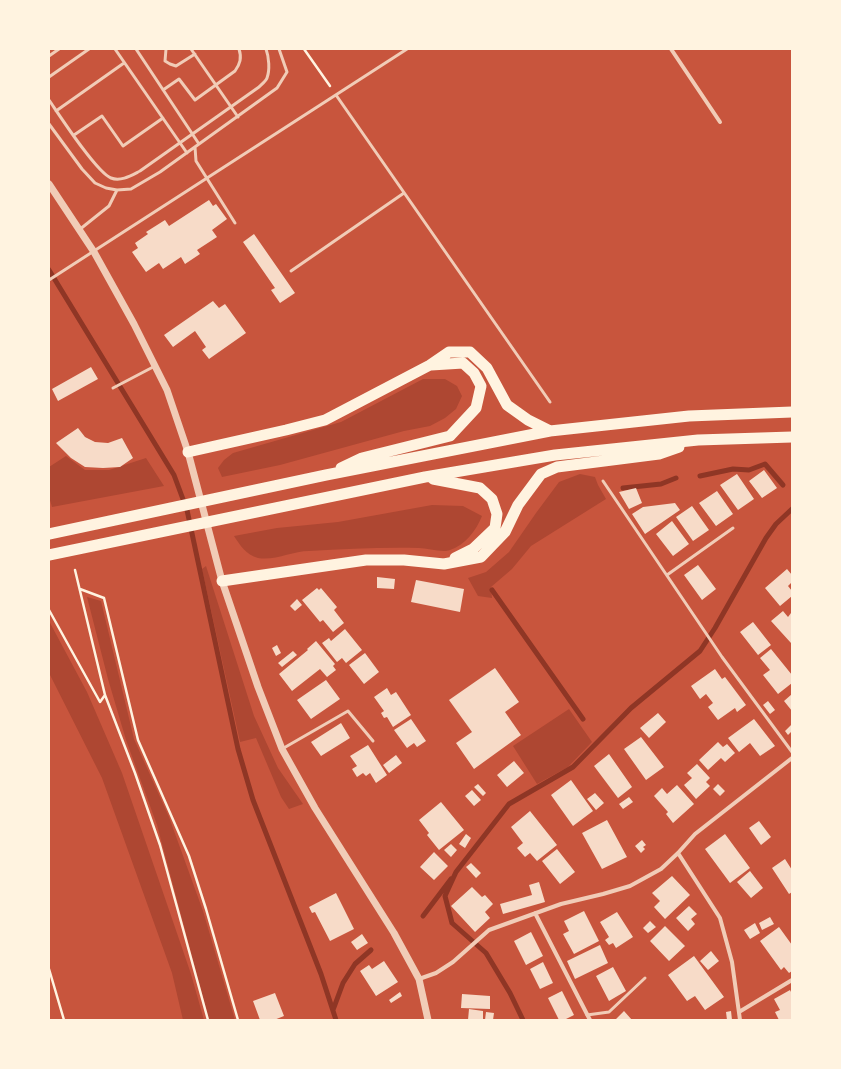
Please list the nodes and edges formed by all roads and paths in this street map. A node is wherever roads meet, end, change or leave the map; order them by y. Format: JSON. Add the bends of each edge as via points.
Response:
{"nodes":[{"id":1,"x":59,"y":49,"type":"edge"},
{"id":2,"x":89,"y":49,"type":"edge"},
{"id":3,"x":115,"y":49,"type":"edge"},
{"id":4,"x":136,"y":49,"type":"edge"},
{"id":5,"x":166,"y":49,"type":"edge"},
{"id":6,"x":191,"y":49,"type":"edge"},
{"id":7,"x":240,"y":49,"type":"edge"},
{"id":8,"x":266,"y":49,"type":"edge"},
{"id":9,"x":279,"y":49,"type":"edge"},
{"id":10,"x":304,"y":49,"type":"edge"},
{"id":11,"x":407,"y":49,"type":"edge"},
{"id":12,"x":671,"y":49,"type":"edge"},
{"id":13,"x":194,"y":54,"type":"junction"},
{"id":14,"x":49,"y":56,"type":"edge"},
{"id":15,"x":124,"y":62,"type":"junction"},
{"id":16,"x":49,"y":77,"type":"edge"},
{"id":17,"x":216,"y":84,"type":"junction"},
{"id":18,"x":163,"y":90,"type":"junction"},
{"id":19,"x":336,"y":95,"type":"junction"},
{"id":20,"x":49,"y":100,"type":"edge"},
{"id":21,"x":232,"y":107,"type":"junction"},
{"id":22,"x":56,"y":111,"type":"junction"},
{"id":23,"x":238,"y":116,"type":"junction"},
{"id":24,"x":163,"y":118,"type":"junction"},
{"id":25,"x":720,"y":122,"type":"dead end"},
{"id":26,"x":49,"y":124,"type":"edge"},
{"id":27,"x":192,"y":134,"type":"junction"},
{"id":28,"x":74,"y":135,"type":"junction"},
{"id":29,"x":180,"y":142,"type":"junction"},
{"id":30,"x":199,"y":144,"type":"junction"},
{"id":31,"x":195,"y":147,"type":"junction"},
{"id":32,"x":187,"y":153,"type":"junction"},
{"id":33,"x":208,"y":178,"type":"junction"},
{"id":34,"x":49,"y":184,"type":"edge"},
{"id":35,"x":117,"y":190,"type":"junction"},
{"id":36,"x":404,"y":194,"type":"junction"},
{"id":37,"x":235,"y":223,"type":"dead end"},
{"id":38,"x":79,"y":230,"type":"junction"},
{"id":39,"x":94,"y":252,"type":"junction"},
{"id":40,"x":291,"y":271,"type":"dead end"},
{"id":41,"x":49,"y":280,"type":"edge"},
{"id":42,"x":430,"y":365,"type":"junction"},
{"id":43,"x":155,"y":366,"type":"junction"},
{"id":44,"x":113,"y":388,"type":"dead end"},
{"id":45,"x":550,"y":402,"type":"dead end"},
{"id":46,"x":792,"y":412,"type":"edge"},
{"id":47,"x":550,"y":431,"type":"junction"},
{"id":48,"x":787,"y":437,"type":"edge"},
{"id":49,"x":698,"y":440,"type":"junction"},
{"id":50,"x":188,"y":452,"type":"junction"},
{"id":51,"x":326,"y":475,"type":"junction"},
{"id":52,"x":425,"y":477,"type":"junction"},
{"id":53,"x":603,"y":481,"type":"dead end"},
{"id":54,"x":733,"y":528,"type":"dead end"},
{"id":55,"x":49,"y":534,"type":"edge"},
{"id":56,"x":49,"y":555,"type":"edge"},
{"id":57,"x":444,"y":564,"type":"junction"},
{"id":58,"x":75,"y":570,"type":"dead end"},
{"id":59,"x":667,"y":575,"type":"junction"},
{"id":60,"x":222,"y":581,"type":"junction"},
{"id":61,"x":80,"y":589,"type":"junction"},
{"id":62,"x":49,"y":610,"type":"edge"},
{"id":63,"x":105,"y":695,"type":"junction"},
{"id":64,"x":373,"y":741,"type":"dead end"},
{"id":65,"x":282,"y":749,"type":"junction"},
{"id":66,"x":792,"y":752,"type":"edge"},
{"id":67,"x":792,"y":758,"type":"edge"},
{"id":68,"x":678,"y":853,"type":"junction"},
{"id":69,"x":535,"y":913,"type":"junction"},
{"id":70,"x":49,"y":969,"type":"edge"},
{"id":71,"x":645,"y":978,"type":"dead end"},
{"id":72,"x":419,"y":979,"type":"junction"},
{"id":73,"x":792,"y":980,"type":"edge"},
{"id":74,"x":739,"y":1012,"type":"junction"},
{"id":75,"x":587,"y":1015,"type":"junction"},
{"id":76,"x":64,"y":1020,"type":"edge"},
{"id":77,"x":208,"y":1020,"type":"edge"},
{"id":78,"x":238,"y":1020,"type":"edge"},
{"id":79,"x":428,"y":1020,"type":"edge"},
{"id":80,"x":590,"y":1020,"type":"edge"},
{"id":81,"x":740,"y":1020,"type":"edge"}],
"edges":[{"from":1,"to":14,"type":"lane"},
{"from":2,"to":16,"type":"lane"},
{"from":3,"to":15,"type":"lane"},
{"from":4,"to":18,"type":"lane"},
{"from":5,"to":13,"type":"lane","via":[[166,61],[176,66]]},
{"from":6,"to":13,"type":"lane"},
{"from":7,"to":17,"type":"lane","via":[[240,64]]},
{"from":8,"to":21,"type":"lane","via":[[269,68],[267,79]]},
{"from":9,"to":23,"type":"lane","via":[[287,72],[277,88]]},
{"from":10,"to":19,"type":"path"},
{"from":11,"to":19,"type":"lane"},
{"from":12,"to":25,"type":"street"},
{"from":13,"to":17,"type":"lane"},
{"from":15,"to":22,"type":"lane"},
{"from":15,"to":24,"type":"lane"},
{"from":17,"to":18,"type":"lane","via":[[195,100],[179,79]]},
{"from":17,"to":21,"type":"lane"},
{"from":18,"to":27,"type":"lane"},
{"from":19,"to":33,"type":"lane"},
{"from":19,"to":36,"type":"lane"},
{"from":20,"to":22,"type":"lane"},
{"from":21,"to":23,"type":"lane"},
{"from":21,"to":27,"type":"lane"},
{"from":22,"to":28,"type":"lane"},
{"from":23,"to":30,"type":"lane"},
{"from":24,"to":28,"type":"lane","via":[[123,146],[102,116]]},
{"from":24,"to":29,"type":"lane"},
{"from":26,"to":35,"type":"lane","via":[[95,183]]},
{"from":27,"to":29,"type":"lane"},
{"from":27,"to":30,"type":"lane"},
{"from":28,"to":29,"type":"lane","via":[[97,167],[111,178],[125,179]]},
{"from":29,"to":32,"type":"lane"},
{"from":30,"to":31,"type":"lane"},
{"from":31,"to":32,"type":"lane"},
{"from":31,"to":33,"type":"lane","via":[[196,161]]},
{"from":32,"to":35,"type":"lane","via":[[131,189]]},
{"from":33,"to":37,"type":"lane"},
{"from":33,"to":39,"type":"lane"},
{"from":34,"to":38,"type":"street"},
{"from":35,"to":38,"type":"lane","via":[[109,206]]},
{"from":36,"to":40,"type":"lane"},
{"from":36,"to":45,"type":"lane"},
{"from":38,"to":39,"type":"street"},
{"from":39,"to":41,"type":"lane"},
{"from":39,"to":43,"type":"street"},
{"from":42,"to":47,"type":"highway","via":[[450,352],[470,352],[487,368],[507,404],[528,420]]},
{"from":42,"to":50,"type":"highway","via":[[326,420]]},
{"from":42,"to":51,"type":"highway","via":[[463,363],[474,373],[481,386],[476,408],[450,436],[362,458]]},
{"from":43,"to":44,"type":"lane"},
{"from":43,"to":50,"type":"street","via":[[167,390]]},
{"from":46,"to":47,"type":"highway","via":[[689,416]]},
{"from":47,"to":51,"type":"highway"},
{"from":48,"to":49,"type":"highway"},
{"from":49,"to":52,"type":"highway","via":[[555,455]]},
{"from":49,"to":57,"type":"highway","via":[[659,454],[557,467],[541,474],[518,505],[505,532],[481,557]]},
{"from":50,"to":60,"type":"street"},
{"from":51,"to":55,"type":"highway"},
{"from":52,"to":56,"type":"highway"},
{"from":52,"to":57,"type":"highway","via":[[480,488],[492,499],[497,514],[495,528],[473,549]]},
{"from":53,"to":59,"type":"lane"},
{"from":54,"to":59,"type":"lane"},
{"from":57,"to":60,"type":"highway","via":[[366,560]]},
{"from":58,"to":61,"type":"path"},
{"from":59,"to":66,"type":"lane","via":[[722,657]]},
{"from":60,"to":65,"type":"street"},
{"from":61,"to":63,"type":"path"},
{"from":61,"to":78,"type":"path","via":[[104,598],[138,740],[189,856]]},
{"from":62,"to":63,"type":"path","via":[[100,702]]},
{"from":63,"to":77,"type":"path","via":[[160,845]]},
{"from":64,"to":65,"type":"lane","via":[[348,711]]},
{"from":65,"to":72,"type":"street","via":[[315,808],[394,933]]},
{"from":67,"to":68,"type":"street","via":[[694,834]]},
{"from":68,"to":69,"type":"street","via":[[661,869],[630,886]]},
{"from":68,"to":74,"type":"street","via":[[720,918],[732,962]]},
{"from":69,"to":72,"type":"street","via":[[489,930],[436,973]]},
{"from":69,"to":75,"type":"street"},
{"from":70,"to":76,"type":"path"},
{"from":71,"to":75,"type":"lane","via":[[609,1012]]},
{"from":72,"to":79,"type":"street"},
{"from":73,"to":74,"type":"street"},
{"from":74,"to":81,"type":"street"},
{"from":75,"to":80,"type":"street"}]}
